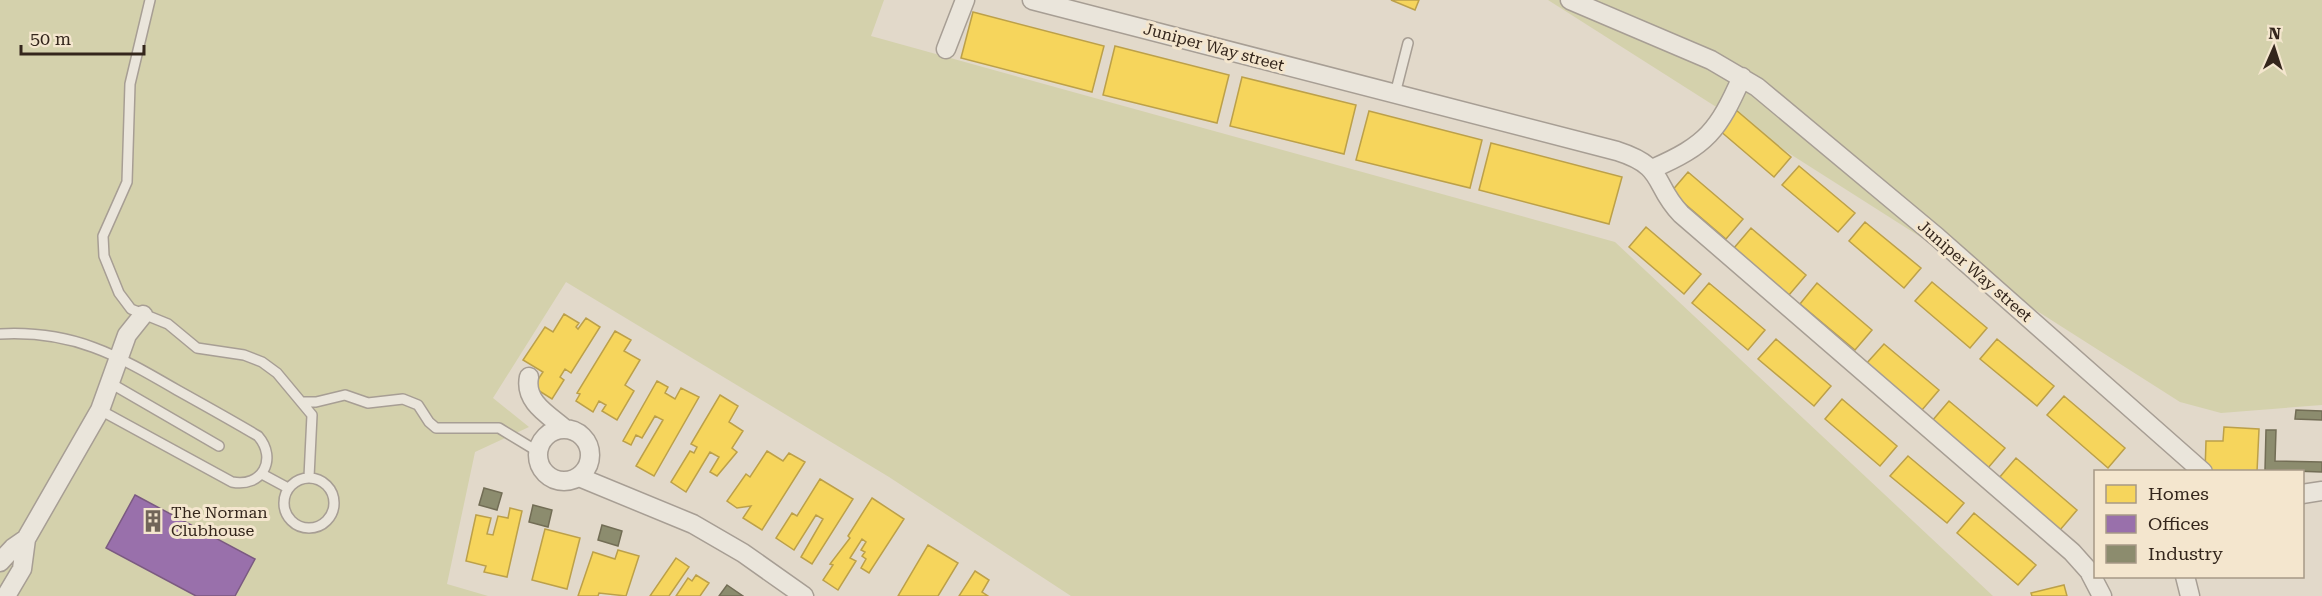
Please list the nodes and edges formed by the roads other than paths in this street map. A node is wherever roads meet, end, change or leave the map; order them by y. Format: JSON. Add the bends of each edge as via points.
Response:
{"nodes":[{"id":1,"x":150,"y":0,"type":"edge"},
{"id":2,"x":965,"y":0,"type":"edge"},
{"id":3,"x":1032,"y":0,"type":"edge"},
{"id":4,"x":1570,"y":0,"type":"edge"},
{"id":5,"x":1408,"y":43,"type":"dead end"},
{"id":6,"x":946,"y":49,"type":"dead end"},
{"id":7,"x":1742,"y":77,"type":"junction"},
{"id":8,"x":1395,"y":94,"type":"junction"},
{"id":9,"x":1652,"y":169,"type":"junction"},
{"id":10,"x":143,"y":315,"type":"junction"},
{"id":11,"x":0,"y":334,"type":"edge"},
{"id":12,"x":120,"y":356,"type":"junction"},
{"id":13,"x":529,"y":377,"type":"dead end"},
{"id":14,"x":112,"y":384,"type":"junction"},
{"id":15,"x":303,"y":402,"type":"junction"},
{"id":16,"x":100,"y":410,"type":"junction"},
{"id":17,"x":564,"y":428,"type":"junction"},
{"id":18,"x":219,"y":446,"type":"dead end"},
{"id":19,"x":537,"y":451,"type":"junction"},
{"id":20,"x":2202,"y":470,"type":"edge"},
{"id":21,"x":262,"y":474,"type":"junction"},
{"id":22,"x":309,"y":477,"type":"junction"},
{"id":23,"x":579,"y":477,"type":"junction"},
{"id":24,"x":288,"y":488,"type":"junction"},
{"id":25,"x":2322,"y":491,"type":"edge"},
{"id":26,"x":2304,"y":495,"type":"edge"},
{"id":27,"x":18,"y":547,"type":"junction"},
{"id":28,"x":2088,"y":555,"type":"edge"},
{"id":29,"x":0,"y":562,"type":"edge"},
{"id":30,"x":2094,"y":574,"type":"edge"},
{"id":31,"x":2095,"y":578,"type":"edge"},
{"id":32,"x":2186,"y":578,"type":"edge"},
{"id":33,"x":6,"y":596,"type":"edge"},
{"id":34,"x":804,"y":596,"type":"edge"},
{"id":35,"x":2102,"y":596,"type":"edge"},
{"id":36,"x":2190,"y":596,"type":"edge"}],
"edges":[{"from":1,"to":10,"type":"lane","via":[[130,84],[127,182],[102,241],[119,293],[131,309]]},
{"from":2,"to":6,"type":"street"},
{"from":3,"to":8,"type":"street","name":"Juniper Way street"},
{"from":4,"to":7,"type":"street","name":"Juniper Way street","via":[[1695,52]]},
{"from":5,"to":8,"type":"lane"},
{"from":7,"to":9,"type":"street","via":[[1728,109],[1712,132],[1691,151]]},
{"from":7,"to":20,"type":"street","name":"Juniper Way street","via":[[1930,230]]},
{"from":8,"to":9,"type":"street","name":"Juniper Way street","via":[[1617,151]]},
{"from":9,"to":28,"type":"street","name":"Juniper Way street","via":[[1681,214]]},
{"from":10,"to":12,"type":"street","via":[[127,335]]},
{"from":10,"to":15,"type":"lane","via":[[168,324],[197,348],[262,362]]},
{"from":11,"to":12,"type":"lane","via":[[63,337]]},
{"from":12,"to":14,"type":"street"},
{"from":12,"to":21,"type":"lane","via":[[258,436],[267,450]]},
{"from":13,"to":17,"type":"street","via":[[530,396]]},
{"from":14,"to":16,"type":"street"},
{"from":14,"to":18,"type":"lane"},
{"from":15,"to":19,"type":"lane","via":[[345,395],[368,403],[403,399],[418,405],[436,428],[499,428]]},
{"from":15,"to":22,"type":"lane","via":[[314,422]]},
{"from":16,"to":21,"type":"lane","via":[[232,482],[248,483]]},
{"from":16,"to":27,"type":"street"},
{"from":17,"to":19,"type":"street","via":[[545,436]]},
{"from":17,"to":23,"type":"street","via":[[578,432],[589,445],[589,462]]},
{"from":19,"to":23,"type":"street","via":[[537,460],[546,475],[563,481]]},
{"from":21,"to":24,"type":"lane"},
{"from":22,"to":24,"type":"lane"},
{"from":22,"to":24,"type":"lane","via":[[324,482],[333,495],[333,510],[324,523],[309,528],[294,523],[284,511]]},
{"from":23,"to":34,"type":"street","via":[[693,524]]},
{"from":25,"to":26,"type":"street"},
{"from":27,"to":29,"type":"street"},
{"from":27,"to":33,"type":"street","via":[[22,569]]},
{"from":28,"to":30,"type":"street","name":"Juniper Way street"},
{"from":31,"to":35,"type":"street","name":"Juniper Way street"},
{"from":32,"to":36,"type":"street"}]}
